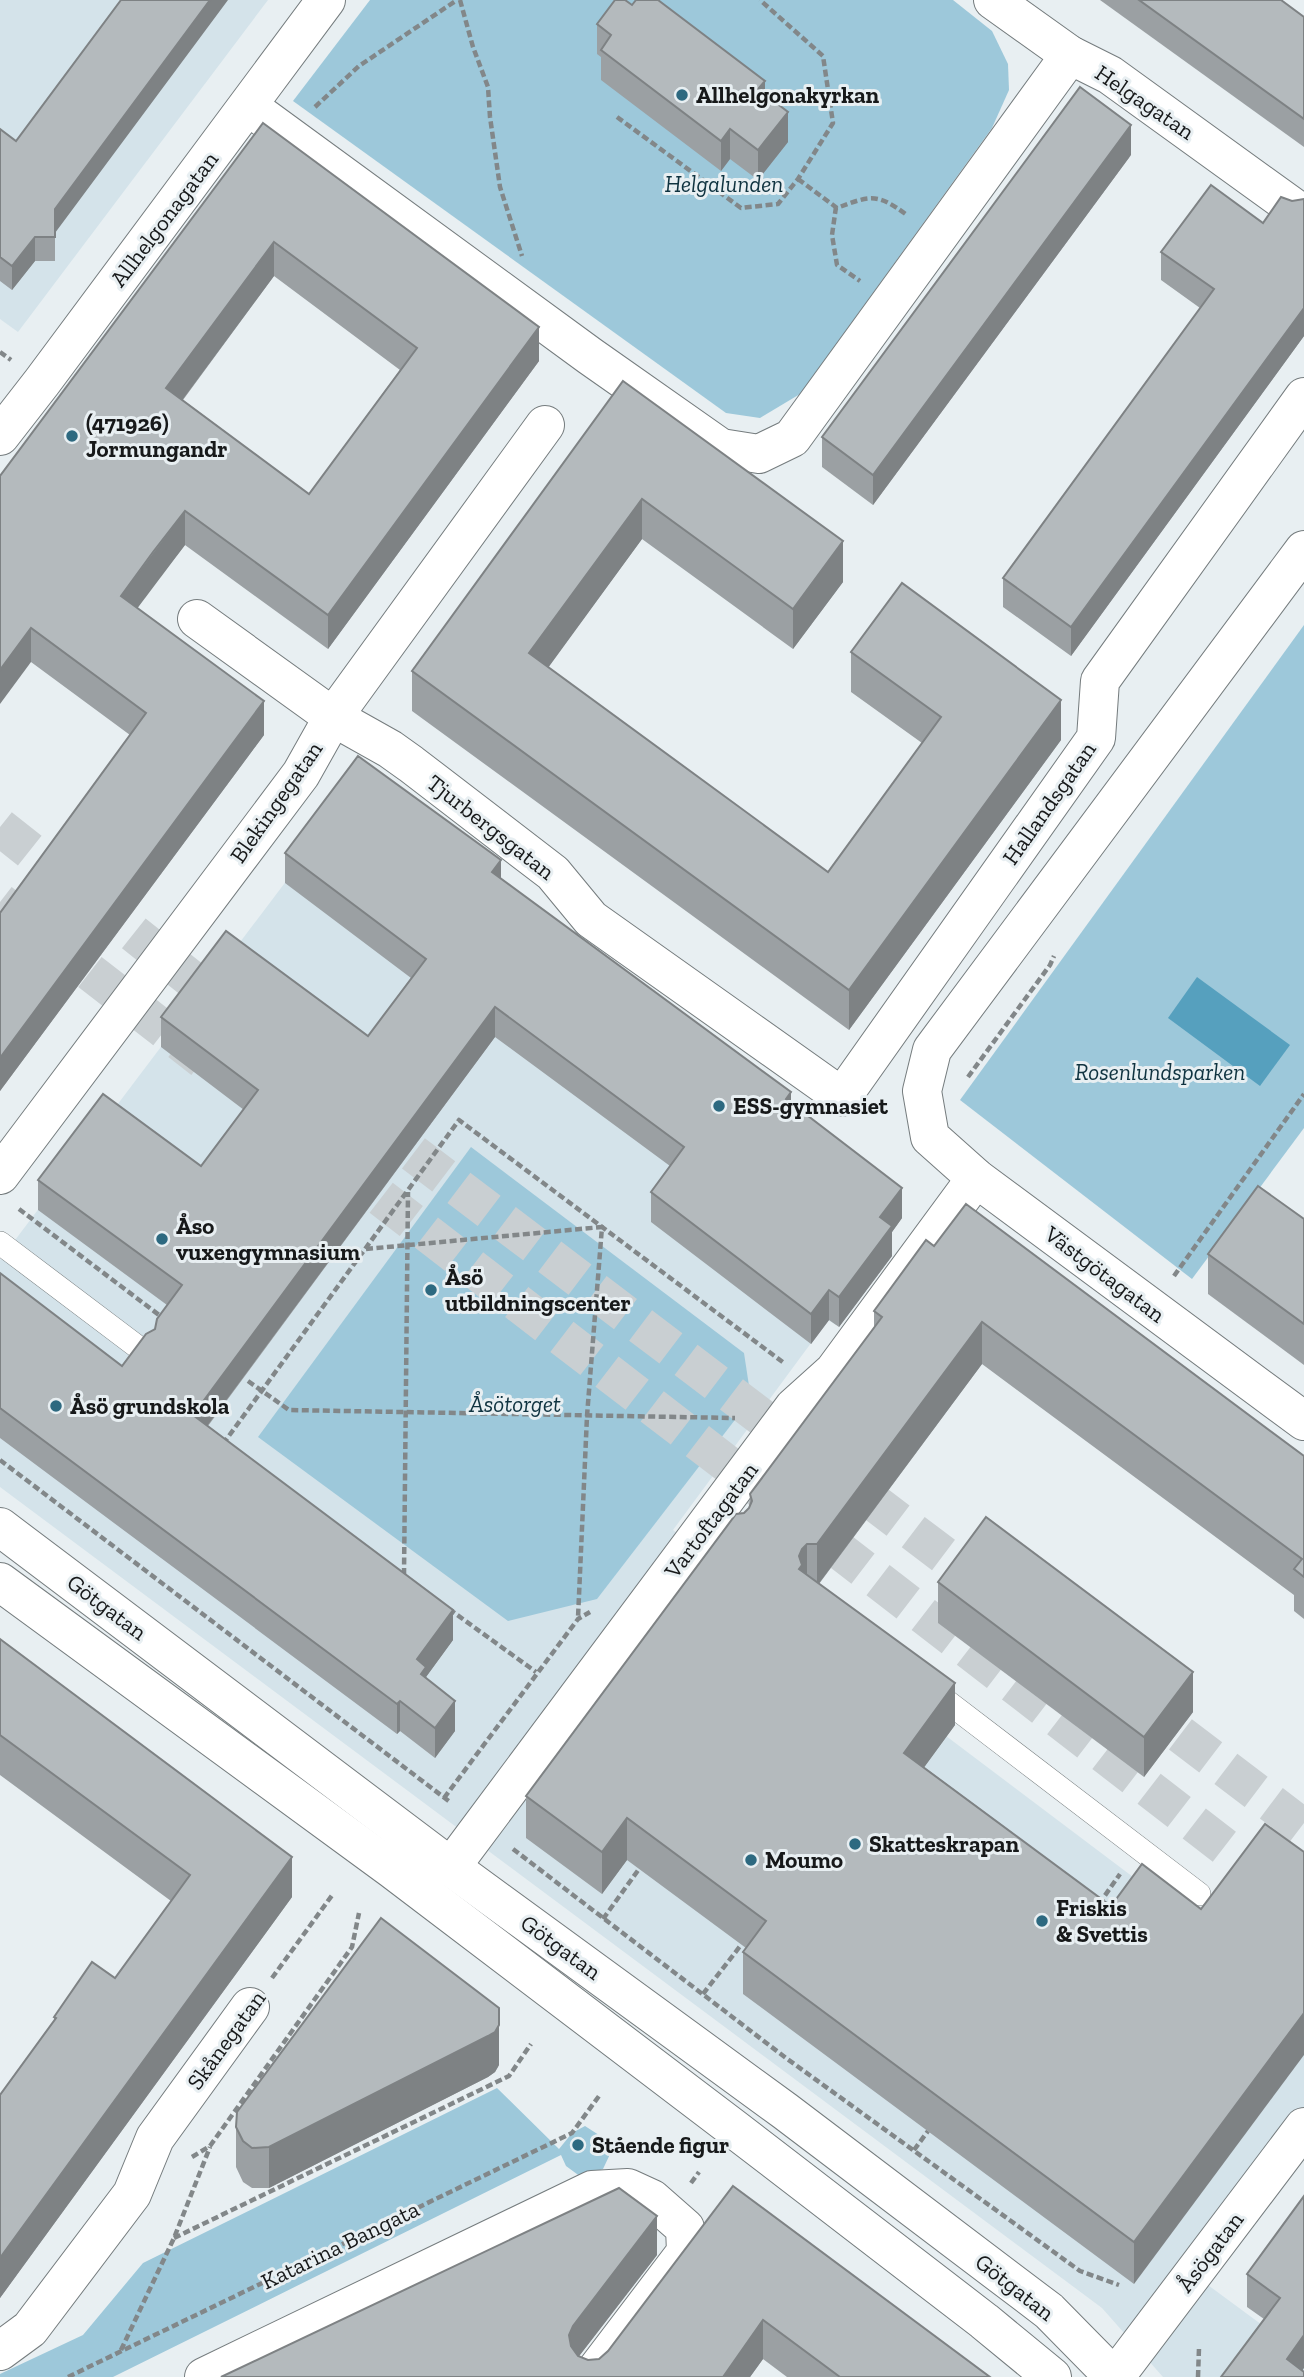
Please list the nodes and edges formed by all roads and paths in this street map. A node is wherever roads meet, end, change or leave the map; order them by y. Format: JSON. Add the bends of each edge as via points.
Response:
{"nodes":[{"id":1,"x":326,"y":0,"type":"edge"},
{"id":2,"x":458,"y":0,"type":"edge"},
{"id":3,"x":760,"y":0,"type":"edge"},
{"id":4,"x":993,"y":0,"type":"edge"},
{"id":5,"x":1070,"y":55,"type":"junction"},
{"id":6,"x":248,"y":106,"type":"junction"},
{"id":7,"x":617,"y":117,"type":"dead end"},
{"id":8,"x":286,"y":133,"type":"junction"},
{"id":9,"x":799,"y":179,"type":"junction"},
{"id":10,"x":836,"y":207,"type":"junction"},
{"id":11,"x":1294,"y":208,"type":"edge"},
{"id":12,"x":913,"y":219,"type":"dead end"},
{"id":13,"x":863,"y":284,"type":"dead end"},
{"id":14,"x":543,"y":320,"type":"junction"},
{"id":15,"x":1304,"y":397,"type":"edge"},
{"id":16,"x":545,"y":425,"type":"dead end"},
{"id":17,"x":0,"y":436,"type":"edge"},
{"id":18,"x":1304,"y":550,"type":"edge"},
{"id":19,"x":197,"y":619,"type":"dead end"},
{"id":20,"x":333,"y":717,"type":"junction"},
{"id":21,"x":1304,"y":1094,"type":"edge"},
{"id":22,"x":842,"y":1097,"type":"joint"},
{"id":23,"x":976,"y":1178,"type":"junction"},
{"id":24,"x":5,"y":1189,"type":"edge"},
{"id":25,"x":408,"y":1190,"type":"junction"},
{"id":26,"x":602,"y":1227,"type":"junction"},
{"id":27,"x":0,"y":1243,"type":"edge"},
{"id":28,"x":406,"y":1245,"type":"junction"},
{"id":29,"x":365,"y":1249,"type":"junction"},
{"id":30,"x":1151,"y":1308,"type":"junction"},
{"id":31,"x":172,"y":1324,"type":"edge"},
{"id":32,"x":143,"y":1351,"type":"edge"},
{"id":33,"x":787,"y":1366,"type":"dead end"},
{"id":34,"x":248,"y":1381,"type":"dead end"},
{"id":35,"x":261,"y":1391,"type":"junction"},
{"id":36,"x":405,"y":1412,"type":"junction"},
{"id":37,"x":587,"y":1416,"type":"junction"},
{"id":38,"x":747,"y":1418,"type":"dead end"},
{"id":39,"x":1304,"y":1421,"type":"edge"},
{"id":40,"x":215,"y":1440,"type":"edge"},
{"id":41,"x":222,"y":1445,"type":"junction"},
{"id":42,"x":232,"y":1453,"type":"edge"},
{"id":43,"x":0,"y":1460,"type":"edge"},
{"id":44,"x":0,"y":1527,"type":"edge"},
{"id":45,"x":393,"y":1569,"type":"edge"},
{"id":46,"x":0,"y":1582,"type":"edge"},
{"id":47,"x":448,"y":1608,"type":"edge"},
{"id":48,"x":537,"y":1672,"type":"junction"},
{"id":49,"x":911,"y":1673,"type":"edge"},
{"id":50,"x":482,"y":1826,"type":"junction"},
{"id":51,"x":1139,"y":1848,"type":"junction"},
{"id":52,"x":451,"y":1867,"type":"junction"},
{"id":53,"x":639,"y":1869,"type":"edge"},
{"id":54,"x":333,"y":1894,"type":"dead end"},
{"id":55,"x":1199,"y":1894,"type":"dead end"},
{"id":56,"x":1098,"y":1905,"type":"edge"},
{"id":57,"x":359,"y":1913,"type":"dead end"},
{"id":58,"x":603,"y":1919,"type":"junction"},
{"id":59,"x":741,"y":1945,"type":"edge"},
{"id":60,"x":703,"y":1994,"type":"junction"},
{"id":61,"x":250,"y":2007,"type":"joint"},
{"id":62,"x":531,"y":2044,"type":"dead end"},
{"id":63,"x":599,"y":2096,"type":"dead end"},
{"id":64,"x":1304,"y":2127,"type":"edge"},
{"id":65,"x":928,"y":2131,"type":"edge"},
{"id":66,"x":211,"y":2146,"type":"junction"},
{"id":67,"x":914,"y":2150,"type":"junction"},
{"id":68,"x":188,"y":2160,"type":"dead end"},
{"id":69,"x":174,"y":2238,"type":"junction"},
{"id":70,"x":1119,"y":2285,"type":"dead end"},
{"id":71,"x":1199,"y":2348,"type":"dead end"},
{"id":72,"x":0,"y":2351,"type":"edge"},
{"id":73,"x":121,"y":2351,"type":"junction"},
{"id":74,"x":68,"y":2377,"type":"edge"},
{"id":75,"x":204,"y":2377,"type":"edge"},
{"id":76,"x":591,"y":2377,"type":"edge"},
{"id":77,"x":1052,"y":2377,"type":"edge"},
{"id":78,"x":1114,"y":2377,"type":"edge"},
{"id":79,"x":1198,"y":2377,"type":"edge"}],
"edges":[{"from":1,"to":6,"type":"street","name":"Allhelgonagatan"},
{"from":2,"to":8,"type":"path","via":[[359,66]]},
{"from":2,"to":14,"type":"path","via":[[488,87],[500,187]]},
{"from":3,"to":9,"type":"path","via":[[823,56],[833,123]]},
{"from":4,"to":5,"type":"street","name":"Helgagatan"},
{"from":5,"to":11,"type":"street","name":"Helgagatan","via":[[1110,75]]},
{"from":5,"to":14,"type":"street","via":[[792,438],[759,454],[721,448]]},
{"from":6,"to":8,"type":"street"},
{"from":6,"to":17,"type":"street","name":"Allhelgonagatan"},
{"from":7,"to":9,"type":"path","via":[[741,208],[778,204]]},
{"from":8,"to":14,"type":"street"},
{"from":9,"to":10,"type":"path"},
{"from":10,"to":12,"type":"path","via":[[863,198],[887,200]]},
{"from":10,"to":13,"type":"path","via":[[832,235],[837,265]]},
{"from":15,"to":22,"type":"street","name":"Hallandsgatan","via":[[1100,681],[1096,737]]},
{"from":16,"to":20,"type":"street","name":"Blekingegatan"},
{"from":18,"to":23,"type":"street","name":"Västgötagatan","via":[[932,1050],[922,1091],[930,1137]]},
{"from":19,"to":20,"type":"street","name":"Tjurbergsgatan"},
{"from":20,"to":22,"type":"street","name":"Tjurbergsgatan","via":[[411,764],[553,873],[591,919]]},
{"from":20,"to":24,"type":"street","name":"Blekingegatan","via":[[301,774]]},
{"from":21,"to":30,"type":"path"},
{"from":23,"to":30,"type":"street","name":"Västgötagatan"},
{"from":23,"to":50,"type":"street","name":"Vartoftagatan","via":[[834,1371],[794,1407],[720,1528]]},
{"from":24,"to":31,"type":"path"},
{"from":25,"to":26,"type":"path","via":[[459,1120]]},
{"from":25,"to":28,"type":"path"},
{"from":25,"to":29,"type":"path"},
{"from":26,"to":28,"type":"path"},
{"from":26,"to":33,"type":"path"},
{"from":26,"to":37,"type":"path"},
{"from":27,"to":32,"type":"lane"},
{"from":28,"to":29,"type":"path"},
{"from":28,"to":36,"type":"path"},
{"from":29,"to":35,"type":"path"},
{"from":30,"to":39,"type":"street","name":"Västgötagatan"},
{"from":34,"to":35,"type":"path"},
{"from":35,"to":36,"type":"path","via":[[289,1410]]},
{"from":35,"to":41,"type":"path"},
{"from":36,"to":37,"type":"path"},
{"from":36,"to":45,"type":"path","via":[[404,1576]]},
{"from":37,"to":38,"type":"path"},
{"from":37,"to":48,"type":"path","via":[[578,1619]]},
{"from":40,"to":41,"type":"path"},
{"from":41,"to":42,"type":"path"},
{"from":43,"to":48,"type":"path","via":[[444,1798]]},
{"from":44,"to":52,"type":"street","name":"Götgatan"},
{"from":46,"to":77,"type":"street","name":"Götgatan","via":[[392,1869]]},
{"from":47,"to":48,"type":"path"},
{"from":49,"to":51,"type":"lane"},
{"from":50,"to":52,"type":"street","name":"Vartoftagatan"},
{"from":50,"to":58,"type":"path"},
{"from":51,"to":55,"type":"lane"},
{"from":51,"to":56,"type":"path"},
{"from":52,"to":78,"type":"street","name":"Götgatan","via":[[785,2111],[1049,2312]]},
{"from":53,"to":58,"type":"path"},
{"from":54,"to":61,"type":"path","name":"Skånegatan"},
{"from":57,"to":66,"type":"path","via":[[352,1947]]},
{"from":58,"to":60,"type":"path"},
{"from":59,"to":60,"type":"path"},
{"from":60,"to":67,"type":"path"},
{"from":61,"to":72,"type":"street","name":"Skånegatan","via":[[155,2137],[132,2194],[30,2329]]},
{"from":62,"to":69,"type":"path","via":[[509,2076]]},
{"from":63,"to":73,"type":"path","name":"Katarina Bangata","via":[[572,2133]]},
{"from":64,"to":78,"type":"street","name":"Åsögatan"},
{"from":65,"to":67,"type":"path"},
{"from":66,"to":68,"type":"path"},
{"from":66,"to":69,"type":"path"},
{"from":67,"to":70,"type":"path","via":[[1080,2271]]},
{"from":69,"to":73,"type":"path"},
{"from":71,"to":79,"type":"path"},
{"from":73,"to":74,"type":"path","name":"Katarina Bangata"},
{"from":75,"to":76,"type":"street","via":[[593,2190],[628,2188],[652,2199],[685,2228],[686,2252]]}]}
